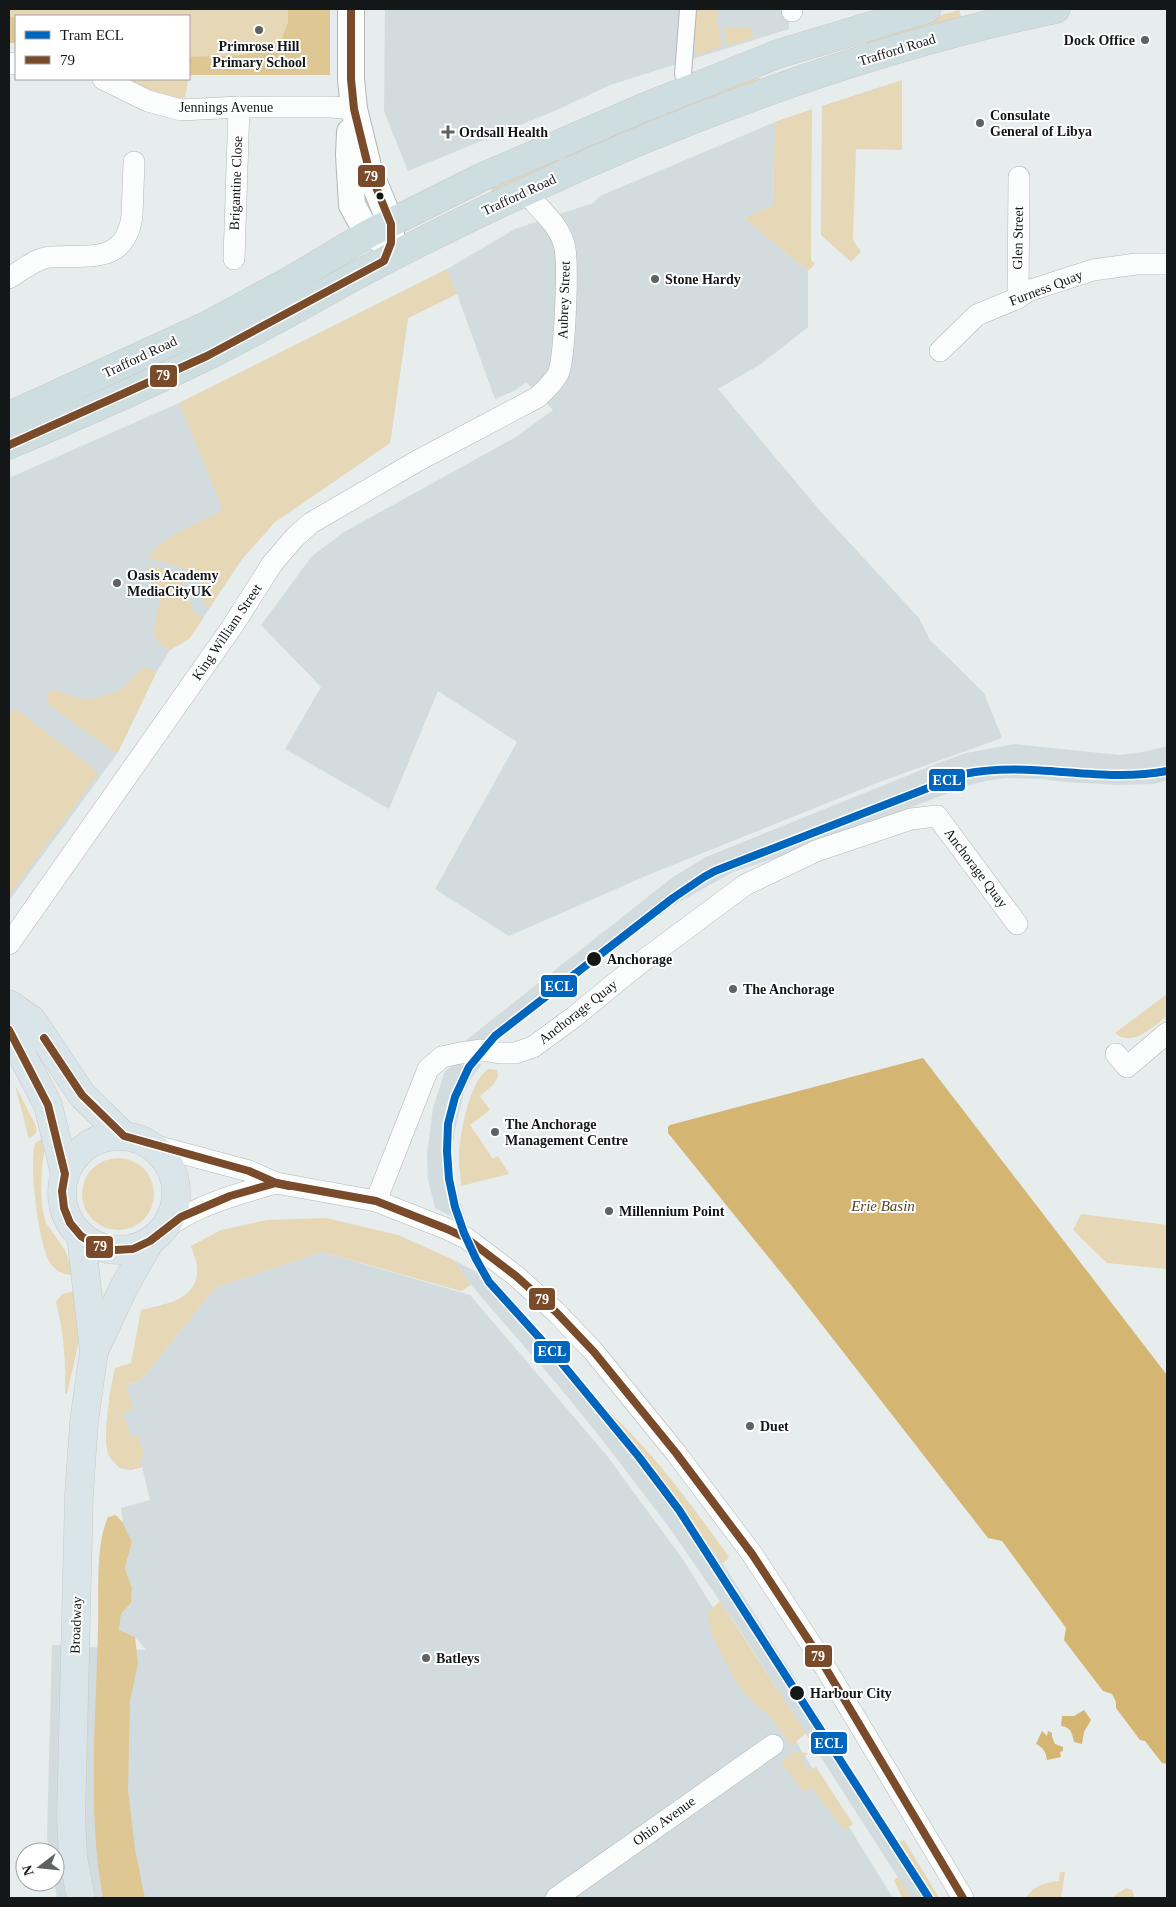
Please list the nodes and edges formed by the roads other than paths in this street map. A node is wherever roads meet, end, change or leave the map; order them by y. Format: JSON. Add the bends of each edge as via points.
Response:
{"nodes":[{"id":1,"x":351,"y":9,"type":"edge"},
{"id":2,"x":688,"y":9,"type":"edge"},
{"id":3,"x":927,"y":9,"type":"edge"},
{"id":4,"x":1056,"y":9,"type":"edge"},
{"id":5,"x":683,"y":74,"type":"dead end"},
{"id":6,"x":105,"y":80,"type":"edge"},
{"id":7,"x":239,"y":106,"type":"junction"},
{"id":8,"x":354,"y":109,"type":"junction"},
{"id":9,"x":134,"y":162,"type":"dead end"},
{"id":10,"x":1019,"y":177,"type":"dead end"},
{"id":11,"x":525,"y":192,"type":"junction"},
{"id":12,"x":384,"y":241,"type":"junction"},
{"id":13,"x":234,"y":259,"type":"dead end"},
{"id":14,"x":1167,"y":264,"type":"edge"},
{"id":15,"x":9,"y":278,"type":"edge"},
{"id":16,"x":1018,"y":298,"type":"junction"},
{"id":17,"x":940,"y":351,"type":"dead end"},
{"id":18,"x":523,"y":405,"type":"joint"},
{"id":19,"x":9,"y":416,"type":"edge"},
{"id":20,"x":9,"y":445,"type":"edge"},
{"id":21,"x":1017,"y":924,"type":"dead end"},
{"id":22,"x":9,"y":944,"type":"edge"},
{"id":23,"x":9,"y":1004,"type":"edge"},
{"id":24,"x":9,"y":1030,"type":"edge"},
{"id":25,"x":1167,"y":1032,"type":"edge"},
{"id":26,"x":1122,"y":1060,"type":"dead end"},
{"id":27,"x":136,"y":1140,"type":"junction"},
{"id":28,"x":65,"y":1174,"type":"junction"},
{"id":29,"x":276,"y":1183,"type":"junction"},
{"id":30,"x":376,"y":1201,"type":"junction"},
{"id":31,"x":157,"y":1235,"type":"junction"},
{"id":32,"x":81,"y":1236,"type":"junction"},
{"id":33,"x":94,"y":1351,"type":"junction"},
{"id":34,"x":773,"y":1745,"type":"dead end"},
{"id":35,"x":80,"y":1898,"type":"edge"},
{"id":36,"x":556,"y":1898,"type":"edge"},
{"id":37,"x":963,"y":1898,"type":"edge"}],
"edges":[{"from":1,"to":8,"type":"street"},
{"from":2,"to":5,"type":"street"},
{"from":3,"to":12,"type":"highway","name":"Trafford Road","via":[[778,54],[480,178],[423,205]]},
{"from":4,"to":11,"type":"highway","name":"Trafford Road","via":[[960,31],[806,77],[640,141]]},
{"from":6,"to":7,"type":"street","name":"Jennings Avenue","via":[[148,101],[181,110]]},
{"from":7,"to":8,"type":"street","name":"Jennings Avenue"},
{"from":7,"to":13,"type":"street","name":"Brigantine Close"},
{"from":8,"to":12,"type":"street"},
{"from":9,"to":15,"type":"street","via":[[132,216],[124,242],[100,256],[48,257]]},
{"from":10,"to":16,"type":"street","name":"Glen Street"},
{"from":11,"to":12,"type":"highway","name":"Trafford Road","via":[[424,241]]},
{"from":11,"to":18,"type":"street","name":"Aubrey Street","via":[[552,222],[564,243],[566,268],[559,373],[544,391]]},
{"from":12,"to":19,"type":"highway","name":"Trafford Road","via":[[294,279],[154,352]]},
{"from":12,"to":20,"type":"highway","name":"Trafford Road","via":[[207,356]]},
{"from":14,"to":16,"type":"street","name":"Furness Quay","via":[[1136,264],[1093,270],[1028,291]]},
{"from":16,"to":17,"type":"street","name":"Furness Quay","via":[[977,314]]},
{"from":18,"to":22,"type":"street","name":"King William Street","via":[[377,484],[311,523],[295,537],[272,564],[232,627]]},
{"from":21,"to":30,"type":"street","name":"Anchorage Quay","via":[[937,816],[911,819],[816,851],[745,885],[533,1047],[515,1053],[482,1050],[442,1057],[428,1069]]},
{"from":23,"to":27,"type":"main road","via":[[32,1020],[82,1095]]},
{"from":24,"to":28,"type":"main road","via":[[48,1105]]},
{"from":25,"to":26,"type":"street"},
{"from":27,"to":28,"type":"main road","via":[[108,1137],[95,1142],[82,1150]]},
{"from":27,"to":29,"type":"street","via":[[249,1172]]},
{"from":27,"to":31,"type":"main road","via":[[159,1152],[168,1163],[176,1189],[176,1204],[171,1217]]},
{"from":28,"to":32,"type":"main road","via":[[64,1208],[70,1223]]},
{"from":29,"to":30,"type":"street"},
{"from":29,"to":31,"type":"street","via":[[206,1206],[181,1217]]},
{"from":30,"to":37,"type":"street","via":[[466,1238],[516,1276],[594,1352],[676,1453],[762,1570],[813,1647]]},
{"from":31,"to":32,"type":"main road","via":[[134,1249],[115,1250],[97,1246]]},
{"from":31,"to":33,"type":"main road","name":"Broadway","via":[[124,1287]]},
{"from":32,"to":33,"type":"main road","name":"Broadway"},
{"from":33,"to":35,"type":"main road","name":"Broadway","via":[[84,1422],[79,1505],[71,1817]]},
{"from":34,"to":36,"type":"street","name":"Ohio Avenue"}]}
